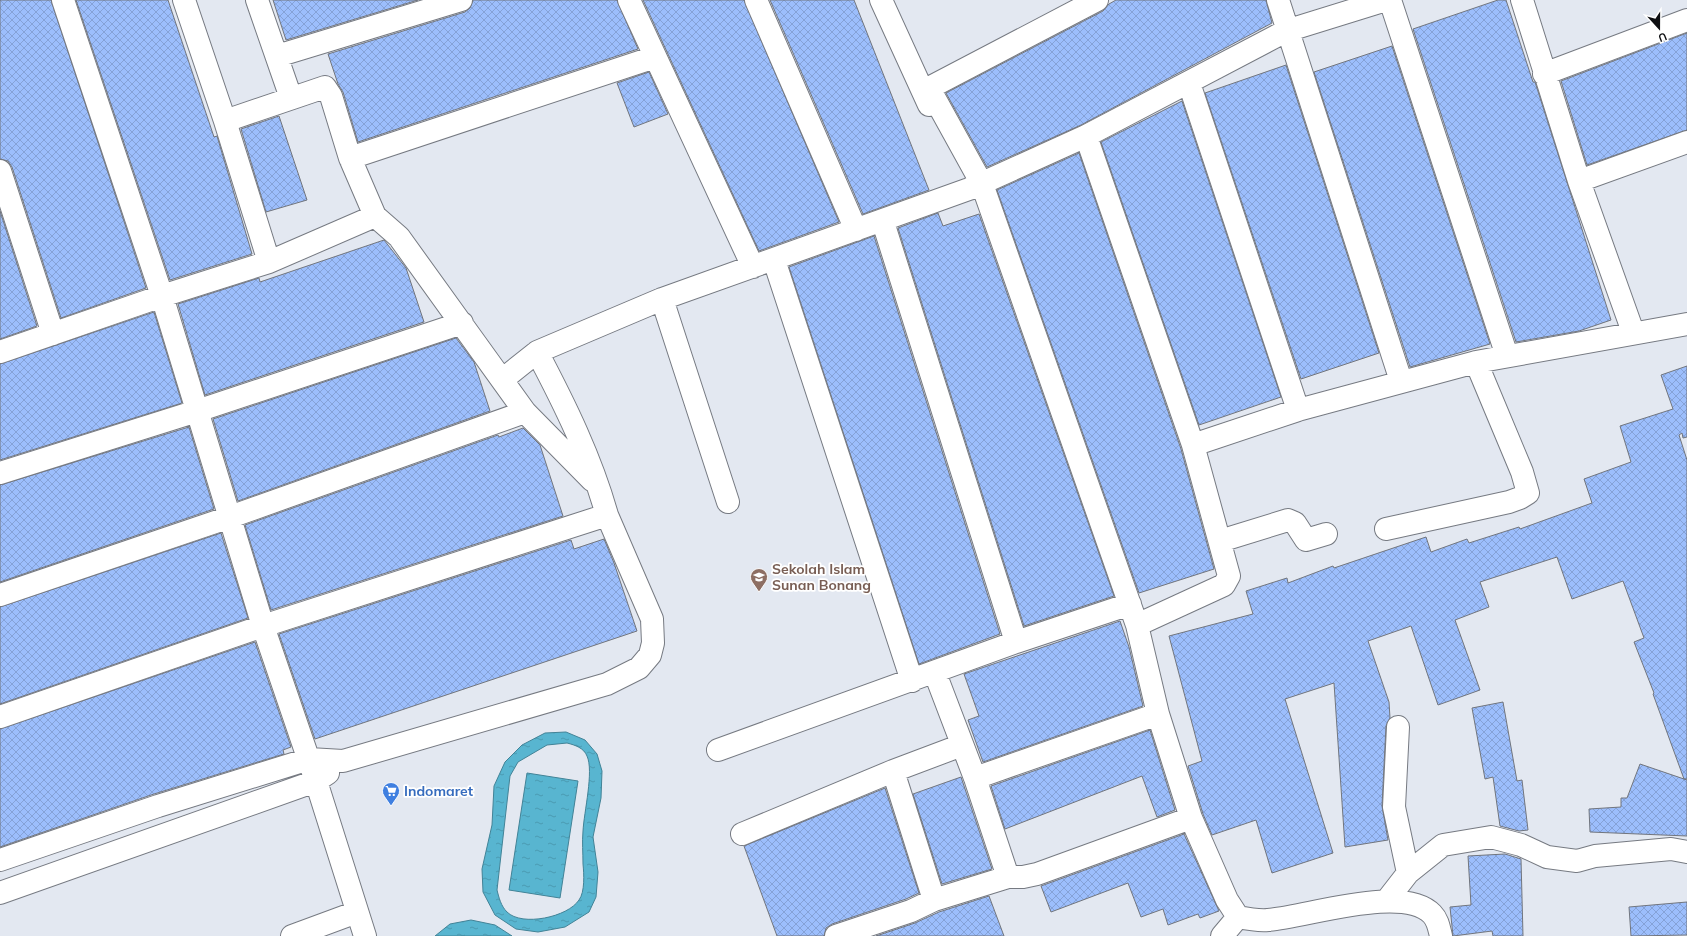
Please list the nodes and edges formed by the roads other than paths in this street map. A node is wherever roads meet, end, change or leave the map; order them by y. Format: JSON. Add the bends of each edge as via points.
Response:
{"nodes":[{"id":1,"x":63,"y":0,"type":"edge"},
{"id":2,"x":184,"y":0,"type":"edge"},
{"id":3,"x":257,"y":0,"type":"edge"},
{"id":4,"x":461,"y":0,"type":"edge"},
{"id":5,"x":629,"y":0,"type":"edge"},
{"id":6,"x":756,"y":0,"type":"edge"},
{"id":7,"x":881,"y":0,"type":"edge"},
{"id":8,"x":1097,"y":0,"type":"edge"},
{"id":9,"x":1278,"y":0,"type":"edge"},
{"id":10,"x":1386,"y":0,"type":"edge"},
{"id":11,"x":1390,"y":0,"type":"edge"},
{"id":12,"x":1522,"y":0,"type":"edge"},
{"id":13,"x":1072,"y":5,"type":"edge"},
{"id":14,"x":1687,"y":20,"type":"edge"},
{"id":15,"x":1286,"y":31,"type":"junction"},
{"id":16,"x":277,"y":56,"type":"junction"},
{"id":17,"x":655,"y":57,"type":"junction"},
{"id":18,"x":1544,"y":74,"type":"junction"},
{"id":19,"x":1189,"y":82,"type":"junction"},
{"id":20,"x":291,"y":98,"type":"junction"},
{"id":21,"x":225,"y":121,"type":"junction"},
{"id":22,"x":1086,"y":136,"type":"junction"},
{"id":23,"x":1686,"y":147,"type":"edge"},
{"id":24,"x":350,"y":158,"type":"junction"},
{"id":25,"x":0,"y":171,"type":"edge"},
{"id":26,"x":1579,"y":181,"type":"junction"},
{"id":27,"x":976,"y":187,"type":"junction"},
{"id":28,"x":375,"y":216,"type":"junction"},
{"id":29,"x":883,"y":222,"type":"junction"},
{"id":30,"x":856,"y":230,"type":"junction"},
{"id":31,"x":774,"y":260,"type":"junction"},
{"id":32,"x":270,"y":262,"type":"junction"},
{"id":33,"x":752,"y":267,"type":"junction"},
{"id":34,"x":162,"y":296,"type":"junction"},
{"id":35,"x":662,"y":299,"type":"junction"},
{"id":36,"x":462,"y":323,"type":"junction"},
{"id":37,"x":1687,"y":324,"type":"edge"},
{"id":38,"x":1633,"y":332,"type":"junction"},
{"id":39,"x":53,"y":334,"type":"junction"},
{"id":40,"x":0,"y":352,"type":"edge"},
{"id":41,"x":537,"y":352,"type":"junction"},
{"id":42,"x":1507,"y":356,"type":"junction"},
{"id":43,"x":1476,"y":362,"type":"junction"},
{"id":44,"x":502,"y":380,"type":"junction"},
{"id":45,"x":1401,"y":381,"type":"junction"},
{"id":46,"x":1298,"y":410,"type":"junction"},
{"id":47,"x":197,"y":411,"type":"junction"},
{"id":48,"x":525,"y":412,"type":"junction"},
{"id":49,"x":1193,"y":445,"type":"junction"},
{"id":50,"x":0,"y":473,"type":"edge"},
{"id":51,"x":598,"y":486,"type":"junction"},
{"id":52,"x":728,"y":502,"type":"dead end"},
{"id":53,"x":607,"y":515,"type":"junction"},
{"id":54,"x":230,"y":517,"type":"junction"},
{"id":55,"x":1386,"y":529,"type":"dead end"},
{"id":56,"x":1326,"y":534,"type":"dead end"},
{"id":57,"x":1220,"y":541,"type":"junction"},
{"id":58,"x":0,"y":595,"type":"edge"},
{"id":59,"x":1130,"y":604,"type":"junction"},
{"id":60,"x":1137,"y":625,"type":"junction"},
{"id":61,"x":263,"y":626,"type":"junction"},
{"id":62,"x":1016,"y":642,"type":"junction"},
{"id":63,"x":935,"y":673,"type":"junction"},
{"id":64,"x":912,"y":681,"type":"junction"},
{"id":65,"x":1158,"y":714,"type":"junction"},
{"id":66,"x":0,"y":717,"type":"edge"},
{"id":67,"x":1398,"y":727,"type":"dead end"},
{"id":68,"x":962,"y":745,"type":"junction"},
{"id":69,"x":718,"y":750,"type":"dead end"},
{"id":70,"x":309,"y":759,"type":"junction"},
{"id":71,"x":343,"y":761,"type":"junction"},
{"id":72,"x":893,"y":771,"type":"junction"},
{"id":73,"x":975,"y":778,"type":"junction"},
{"id":74,"x":316,"y":782,"type":"junction"},
{"id":75,"x":158,"y":806,"type":"junction"},
{"id":76,"x":1191,"y":818,"type":"junction"},
{"id":77,"x":168,"y":834,"type":"junction"},
{"id":78,"x":742,"y":834,"type":"dead end"},
{"id":79,"x":29,"y":850,"type":"junction"},
{"id":80,"x":1687,"y":852,"type":"edge"},
{"id":81,"x":0,"y":860,"type":"edge"},
{"id":82,"x":1408,"y":873,"type":"junction"},
{"id":83,"x":1008,"y":877,"type":"junction"},
{"id":84,"x":39,"y":879,"type":"junction"},
{"id":85,"x":0,"y":893,"type":"edge"},
{"id":86,"x":934,"y":900,"type":"junction"},
{"id":87,"x":1387,"y":900,"type":"junction"},
{"id":88,"x":357,"y":912,"type":"junction"},
{"id":89,"x":1238,"y":917,"type":"junction"},
{"id":90,"x":292,"y":936,"type":"edge"},
{"id":91,"x":365,"y":936,"type":"edge"},
{"id":92,"x":836,"y":936,"type":"edge"},
{"id":93,"x":1222,"y":936,"type":"edge"},
{"id":94,"x":1440,"y":936,"type":"edge"}],
"edges":[{"from":1,"to":34,"type":"street"},
{"from":2,"to":21,"type":"street"},
{"from":3,"to":16,"type":"street"},
{"from":4,"to":16,"type":"street"},
{"from":5,"to":17,"type":"street"},
{"from":6,"to":30,"type":"street"},
{"from":7,"to":27,"type":"street"},
{"from":8,"to":13,"type":"street"},
{"from":9,"to":15,"type":"street"},
{"from":10,"to":15,"type":"street"},
{"from":11,"to":42,"type":"street"},
{"from":12,"to":18,"type":"street"},
{"from":13,"to":27,"type":"street","via":[[929,88]]},
{"from":14,"to":18,"type":"street"},
{"from":15,"to":19,"type":"street"},
{"from":15,"to":45,"type":"street"},
{"from":16,"to":20,"type":"street"},
{"from":17,"to":24,"type":"street"},
{"from":17,"to":33,"type":"street"},
{"from":18,"to":26,"type":"street"},
{"from":19,"to":22,"type":"street"},
{"from":19,"to":46,"type":"street"},
{"from":20,"to":21,"type":"street"},
{"from":20,"to":24,"type":"street","via":[[325,87],[331,96]]},
{"from":21,"to":32,"type":"street"},
{"from":22,"to":27,"type":"street"},
{"from":22,"to":49,"type":"street"},
{"from":23,"to":26,"type":"street"},
{"from":24,"to":28,"type":"street"},
{"from":25,"to":39,"type":"street"},
{"from":26,"to":38,"type":"street"},
{"from":27,"to":29,"type":"street"},
{"from":27,"to":59,"type":"street"},
{"from":28,"to":32,"type":"street"},
{"from":28,"to":36,"type":"street","via":[[398,237]]},
{"from":29,"to":30,"type":"street"},
{"from":29,"to":62,"type":"street"},
{"from":30,"to":31,"type":"street"},
{"from":31,"to":33,"type":"street"},
{"from":31,"to":64,"type":"street"},
{"from":32,"to":34,"type":"street"},
{"from":33,"to":35,"type":"street"},
{"from":34,"to":39,"type":"street"},
{"from":34,"to":47,"type":"street"},
{"from":35,"to":41,"type":"street"},
{"from":35,"to":52,"type":"street"},
{"from":36,"to":44,"type":"street"},
{"from":36,"to":47,"type":"street"},
{"from":37,"to":38,"type":"street"},
{"from":38,"to":42,"type":"street"},
{"from":39,"to":40,"type":"street"},
{"from":41,"to":44,"type":"street"},
{"from":41,"to":51,"type":"street","via":[[575,428]]},
{"from":42,"to":43,"type":"street"},
{"from":43,"to":45,"type":"street"},
{"from":43,"to":55,"type":"street","via":[[1522,472],[1528,493],[1509,502]]},
{"from":44,"to":48,"type":"street"},
{"from":45,"to":46,"type":"street"},
{"from":46,"to":49,"type":"street"},
{"from":47,"to":50,"type":"street"},
{"from":47,"to":54,"type":"street"},
{"from":48,"to":51,"type":"street"},
{"from":48,"to":54,"type":"street"},
{"from":49,"to":57,"type":"street"},
{"from":51,"to":53,"type":"street"},
{"from":53,"to":61,"type":"street"},
{"from":53,"to":71,"type":"street","via":[[652,619],[653,643],[650,655],[639,668],[607,684]]},
{"from":54,"to":58,"type":"street"},
{"from":54,"to":61,"type":"street"},
{"from":56,"to":57,"type":"street","via":[[1306,540],[1295,523],[1288,520]]},
{"from":57,"to":60,"type":"street","via":[[1230,576],[1224,585]]},
{"from":59,"to":60,"type":"street"},
{"from":59,"to":62,"type":"street"},
{"from":60,"to":65,"type":"street"},
{"from":61,"to":66,"type":"street"},
{"from":61,"to":70,"type":"street"},
{"from":62,"to":63,"type":"street"},
{"from":63,"to":64,"type":"street"},
{"from":63,"to":68,"type":"street"},
{"from":64,"to":69,"type":"street"},
{"from":65,"to":73,"type":"street"},
{"from":65,"to":76,"type":"street"},
{"from":67,"to":82,"type":"street","via":[[1394,807]]},
{"from":68,"to":72,"type":"street"},
{"from":68,"to":73,"type":"street"},
{"from":70,"to":71,"type":"street"},
{"from":70,"to":74,"type":"street"},
{"from":70,"to":75,"type":"street"},
{"from":71,"to":74,"type":"street"},
{"from":72,"to":78,"type":"street"},
{"from":72,"to":86,"type":"street"},
{"from":73,"to":83,"type":"street"},
{"from":74,"to":77,"type":"street"},
{"from":74,"to":88,"type":"street"},
{"from":75,"to":77,"type":"street"},
{"from":75,"to":79,"type":"street"},
{"from":76,"to":83,"type":"street","via":[[1037,874]]},
{"from":76,"to":89,"type":"street","via":[[1227,900]]},
{"from":77,"to":84,"type":"street"},
{"from":79,"to":81,"type":"street"},
{"from":79,"to":84,"type":"street"},
{"from":80,"to":82,"type":"street","via":[[1671,849],[1595,856],[1577,861],[1547,857],[1520,845],[1491,837],[1443,845]]},
{"from":82,"to":87,"type":"street"},
{"from":83,"to":86,"type":"street"},
{"from":84,"to":85,"type":"street"},
{"from":86,"to":92,"type":"street","via":[[911,911]]},
{"from":87,"to":89,"type":"street","via":[[1268,920]]},
{"from":87,"to":94,"type":"street","via":[[1413,903],[1432,913],[1439,923]]},
{"from":88,"to":90,"type":"street"},
{"from":88,"to":91,"type":"street"},
{"from":89,"to":93,"type":"street"}]}
